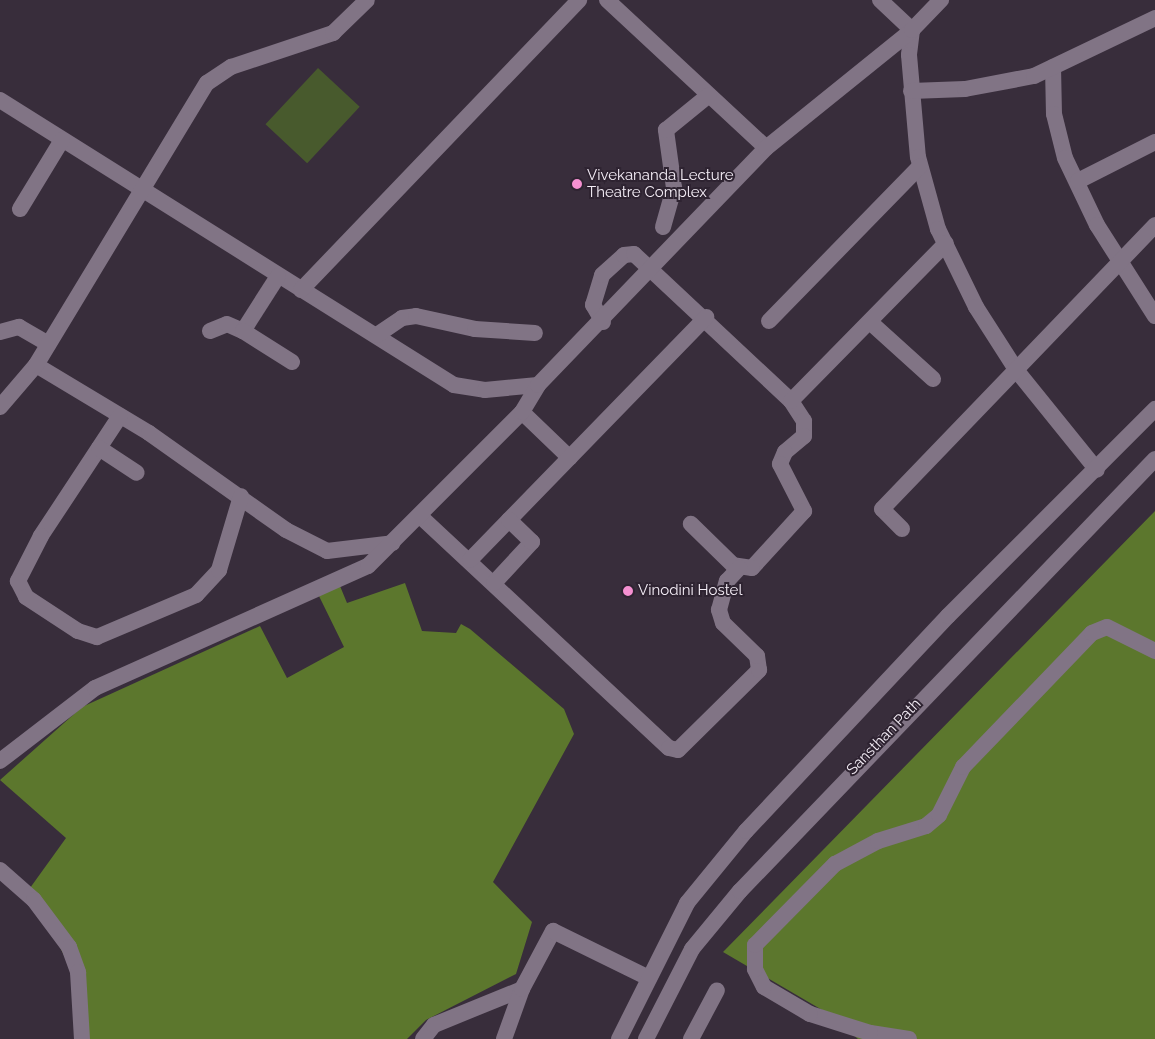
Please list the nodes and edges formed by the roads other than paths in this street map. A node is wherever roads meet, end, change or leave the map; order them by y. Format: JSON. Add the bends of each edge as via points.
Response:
{"nodes":[{"id":1,"x":367,"y":0,"type":"edge"},
{"id":2,"x":579,"y":0,"type":"edge"},
{"id":3,"x":607,"y":0,"type":"edge"},
{"id":4,"x":880,"y":0,"type":"edge"},
{"id":5,"x":941,"y":0,"type":"edge"},
{"id":6,"x":1155,"y":18,"type":"edge"},
{"id":7,"x":912,"y":30,"type":"junction"},
{"id":8,"x":1053,"y":67,"type":"junction"},
{"id":9,"x":911,"y":91,"type":"junction"},
{"id":10,"x":709,"y":95,"type":"junction"},
{"id":11,"x":0,"y":100,"type":"edge"},
{"id":12,"x":62,"y":140,"type":"junction"},
{"id":13,"x":1155,"y":142,"type":"edge"},
{"id":14,"x":766,"y":148,"type":"junction"},
{"id":15,"x":920,"y":166,"type":"junction"},
{"id":16,"x":1078,"y":181,"type":"junction"},
{"id":17,"x":141,"y":189,"type":"junction"},
{"id":18,"x":20,"y":209,"type":"dead end"},
{"id":19,"x":1155,"y":225,"type":"edge"},
{"id":20,"x":664,"y":227,"type":"dead end"},
{"id":21,"x":946,"y":243,"type":"junction"},
{"id":22,"x":1119,"y":262,"type":"junction"},
{"id":23,"x":655,"y":269,"type":"junction"},
{"id":24,"x":278,"y":276,"type":"junction"},
{"id":25,"x":301,"y":290,"type":"junction"},
{"id":26,"x":1155,"y":316,"type":"edge"},
{"id":27,"x":706,"y":318,"type":"junction"},
{"id":28,"x":769,"y":321,"type":"dead end"},
{"id":29,"x":603,"y":322,"type":"junction"},
{"id":30,"x":870,"y":322,"type":"junction"},
{"id":31,"x":210,"y":331,"type":"dead end"},
{"id":32,"x":243,"y":331,"type":"junction"},
{"id":33,"x":0,"y":332,"type":"edge"},
{"id":34,"x":535,"y":333,"type":"dead end"},
{"id":35,"x":377,"y":335,"type":"junction"},
{"id":36,"x":49,"y":344,"type":"junction"},
{"id":37,"x":292,"y":362,"type":"dead end"},
{"id":38,"x":36,"y":365,"type":"junction"},
{"id":39,"x":1017,"y":371,"type":"junction"},
{"id":40,"x":933,"y":379,"type":"dead end"},
{"id":41,"x":538,"y":385,"type":"junction"},
{"id":42,"x":791,"y":401,"type":"junction"},
{"id":43,"x":0,"y":407,"type":"edge"},
{"id":44,"x":1155,"y":409,"type":"edge"},
{"id":45,"x":522,"y":412,"type":"junction"},
{"id":46,"x":120,"y":416,"type":"junction"},
{"id":47,"x":99,"y":448,"type":"junction"},
{"id":48,"x":570,"y":458,"type":"junction"},
{"id":49,"x":1155,"y":459,"type":"edge"},
{"id":50,"x":1097,"y":470,"type":"junction"},
{"id":51,"x":137,"y":473,"type":"dead end"},
{"id":52,"x":241,"y":496,"type":"junction"},
{"id":53,"x":420,"y":516,"type":"junction"},
{"id":54,"x":509,"y":520,"type":"junction"},
{"id":55,"x":692,"y":524,"type":"dead end"},
{"id":56,"x":902,"y":528,"type":"dead end"},
{"id":57,"x":393,"y":543,"type":"junction"},
{"id":58,"x":470,"y":560,"type":"junction"},
{"id":59,"x":739,"y":568,"type":"junction"},
{"id":60,"x":494,"y":583,"type":"junction"},
{"id":61,"x":1155,"y":651,"type":"edge"},
{"id":62,"x":0,"y":761,"type":"edge"},
{"id":63,"x":0,"y":870,"type":"edge"},
{"id":64,"x":647,"y":977,"type":"junction"},
{"id":65,"x":522,"y":989,"type":"junction"},
{"id":66,"x":717,"y":990,"type":"dead end"},
{"id":67,"x":82,"y":1039,"type":"edge"},
{"id":68,"x":423,"y":1039,"type":"edge"},
{"id":69,"x":504,"y":1039,"type":"edge"},
{"id":70,"x":619,"y":1039,"type":"edge"},
{"id":71,"x":646,"y":1039,"type":"edge"},
{"id":72,"x":691,"y":1039,"type":"edge"},
{"id":73,"x":909,"y":1039,"type":"edge"}],
"edges":[{"from":1,"to":17,"type":"street","via":[[333,33],[231,67],[208,83]]},
{"from":2,"to":25,"type":"street"},
{"from":3,"to":10,"type":"street"},
{"from":4,"to":7,"type":"street"},
{"from":5,"to":7,"type":"street"},
{"from":6,"to":8,"type":"street"},
{"from":7,"to":9,"type":"street"},
{"from":7,"to":14,"type":"street"},
{"from":8,"to":9,"type":"street","via":[[1034,76],[965,89]]},
{"from":8,"to":16,"type":"street","via":[[1054,114],[1065,158]]},
{"from":9,"to":15,"type":"street"},
{"from":10,"to":14,"type":"street"},
{"from":10,"to":20,"type":"street","via":[[666,130],[674,188]]},
{"from":11,"to":12,"type":"street"},
{"from":12,"to":17,"type":"street"},
{"from":12,"to":18,"type":"street"},
{"from":13,"to":16,"type":"street"},
{"from":14,"to":23,"type":"street"},
{"from":15,"to":21,"type":"street"},
{"from":15,"to":28,"type":"street"},
{"from":16,"to":22,"type":"street"},
{"from":17,"to":24,"type":"street"},
{"from":17,"to":36,"type":"street"},
{"from":19,"to":22,"type":"street"},
{"from":21,"to":30,"type":"street"},
{"from":21,"to":39,"type":"street","via":[[976,307]]},
{"from":22,"to":26,"type":"street"},
{"from":22,"to":39,"type":"street"},
{"from":23,"to":27,"type":"street"},
{"from":23,"to":29,"type":"street"},
{"from":23,"to":29,"type":"street","via":[[634,254],[624,255],[602,275],[593,305]]},
{"from":24,"to":25,"type":"street"},
{"from":24,"to":32,"type":"street"},
{"from":25,"to":35,"type":"street"},
{"from":27,"to":42,"type":"street"},
{"from":27,"to":48,"type":"street"},
{"from":29,"to":41,"type":"street"},
{"from":30,"to":40,"type":"street"},
{"from":30,"to":42,"type":"street"},
{"from":31,"to":32,"type":"street","via":[[227,324]]},
{"from":32,"to":37,"type":"street"},
{"from":33,"to":36,"type":"street","via":[[18,327]]},
{"from":34,"to":35,"type":"street","via":[[475,329],[416,316],[402,318]]},
{"from":35,"to":41,"type":"street","via":[[454,385],[485,390]]},
{"from":36,"to":38,"type":"street"},
{"from":38,"to":43,"type":"street"},
{"from":38,"to":46,"type":"street"},
{"from":39,"to":50,"type":"street"},
{"from":39,"to":56,"type":"street","via":[[879,512]]},
{"from":41,"to":45,"type":"street"},
{"from":42,"to":59,"type":"street","via":[[806,428],[780,464],[804,511],[752,568]]},
{"from":44,"to":50,"type":"street"},
{"from":45,"to":48,"type":"street"},
{"from":45,"to":53,"type":"street"},
{"from":46,"to":47,"type":"street"},
{"from":46,"to":52,"type":"street"},
{"from":47,"to":51,"type":"street"},
{"from":47,"to":52,"type":"street","via":[[41,536],[18,581],[26,597],[87,637],[111,633],[196,595],[219,570]]},
{"from":48,"to":54,"type":"street"},
{"from":49,"to":71,"type":"street","name":"Sansthan Path","via":[[746,884],[692,949]]},
{"from":50,"to":64,"type":"street","via":[[948,616],[746,831],[687,903]]},
{"from":52,"to":57,"type":"street","via":[[286,530],[327,551]]},
{"from":53,"to":57,"type":"street"},
{"from":53,"to":58,"type":"street"},
{"from":54,"to":58,"type":"street"},
{"from":54,"to":60,"type":"street","via":[[532,542]]},
{"from":55,"to":59,"type":"street"},
{"from":57,"to":62,"type":"street","via":[[368,566],[95,688]]},
{"from":58,"to":60,"type":"street"},
{"from":59,"to":60,"type":"street","via":[[727,581],[718,610],[723,622],[757,656],[759,670],[678,750],[669,748]]},
{"from":61,"to":73,"type":"street","via":[[1107,627],[1092,633],[963,767],[939,815],[926,826],[878,841],[835,864],[755,945],[755,969],[764,988],[810,1014],[870,1033]]},
{"from":63,"to":67,"type":"street","via":[[34,900],[69,947],[78,972]]},
{"from":64,"to":65,"type":"street","via":[[554,931],[546,938]]},
{"from":64,"to":70,"type":"street"},
{"from":65,"to":68,"type":"street","via":[[434,1025]]},
{"from":65,"to":69,"type":"street"},
{"from":66,"to":72,"type":"street"}]}
